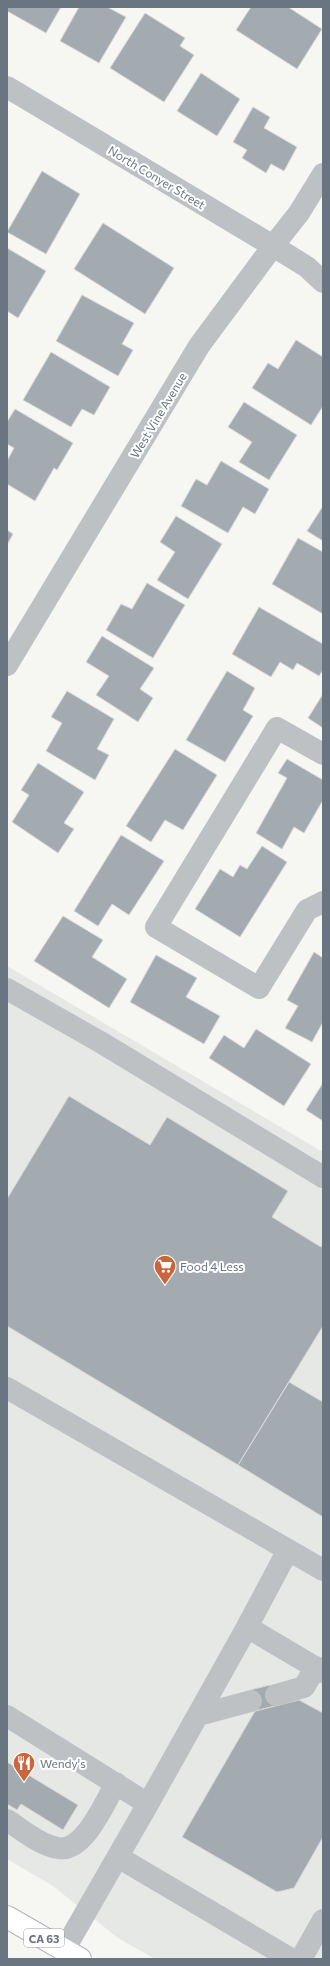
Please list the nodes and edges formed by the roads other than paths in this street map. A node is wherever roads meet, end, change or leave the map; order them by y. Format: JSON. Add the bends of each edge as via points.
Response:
{"nodes":[{"id":1,"x":7,"y":88,"type":"edge"},
{"id":2,"x":323,"y":174,"type":"edge"},
{"id":3,"x":272,"y":246,"type":"junction"},
{"id":4,"x":323,"y":282,"type":"edge"},
{"id":5,"x":7,"y":665,"type":"edge"},
{"id":6,"x":323,"y":754,"type":"edge"},
{"id":7,"x":323,"y":902,"type":"edge"},
{"id":8,"x":7,"y":989,"type":"edge"},
{"id":9,"x":323,"y":1177,"type":"edge"},
{"id":10,"x":7,"y":1388,"type":"edge"},
{"id":11,"x":288,"y":1550,"type":"junction"},
{"id":12,"x":323,"y":1570,"type":"edge"},
{"id":13,"x":247,"y":1627,"type":"junction"},
{"id":14,"x":319,"y":1670,"type":"edge"},
{"id":15,"x":276,"y":1695,"type":"dead end"},
{"id":16,"x":251,"y":1701,"type":"dead end"},
{"id":17,"x":199,"y":1714,"type":"junction"},
{"id":18,"x":7,"y":1716,"type":"edge"},
{"id":19,"x":116,"y":1784,"type":"junction"},
{"id":20,"x":148,"y":1804,"type":"junction"},
{"id":21,"x":7,"y":1820,"type":"edge"},
{"id":22,"x":118,"y":1857,"type":"junction"},
{"id":23,"x":7,"y":1917,"type":"edge"},
{"id":24,"x":323,"y":1920,"type":"edge"},
{"id":25,"x":72,"y":1954,"type":"edge"},
{"id":26,"x":291,"y":1959,"type":"edge"},
{"id":27,"x":300,"y":1959,"type":"edge"}],
"edges":[{"from":1,"to":3,"type":"street","name":"North Conyer Street"},
{"from":2,"to":3,"type":"street","name":"West Vine Avenue","via":[[299,213]]},
{"from":3,"to":4,"type":"street","name":"North Conyer Street","via":[[307,267]]},
{"from":3,"to":5,"type":"street","name":"West Vine Avenue","via":[[199,346]]},
{"from":6,"to":7,"type":"street","via":[[277,728],[156,927],[259,988],[307,910]]},
{"from":8,"to":9,"type":"street","via":[[102,1043]]},
{"from":10,"to":11,"type":"street"},
{"from":11,"to":12,"type":"street"},
{"from":11,"to":13,"type":"street"},
{"from":13,"to":14,"type":"street"},
{"from":13,"to":17,"type":"street"},
{"from":14,"to":15,"type":"street","via":[[304,1687]]},
{"from":16,"to":17,"type":"street"},
{"from":17,"to":20,"type":"street"},
{"from":18,"to":19,"type":"street"},
{"from":19,"to":20,"type":"street"},
{"from":19,"to":21,"type":"street","via":[[80,1842],[71,1847],[60,1849],[50,1846]]},
{"from":20,"to":22,"type":"street"},
{"from":22,"to":25,"type":"street"},
{"from":22,"to":26,"type":"street"},
{"from":23,"to":25,"type":"main road","number":"CA 63"},
{"from":24,"to":27,"type":"street"}]}
